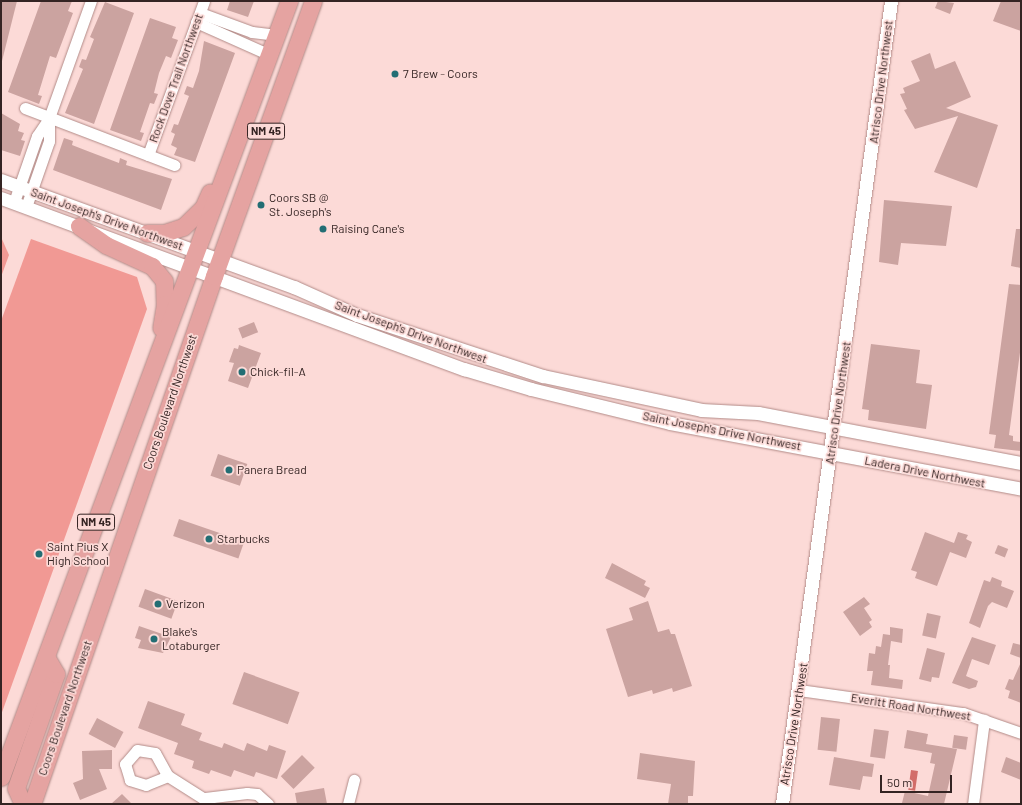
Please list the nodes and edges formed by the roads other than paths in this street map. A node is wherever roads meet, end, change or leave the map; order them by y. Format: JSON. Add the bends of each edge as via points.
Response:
{"nodes":[{"id":1,"x":91,"y":1,"type":"edge"},
{"id":2,"x":204,"y":1,"type":"edge"},
{"id":3,"x":289,"y":1,"type":"edge"},
{"id":4,"x":313,"y":1,"type":"edge"},
{"id":5,"x":891,"y":1,"type":"edge"},
{"id":6,"x":198,"y":17,"type":"junction"},
{"id":7,"x":277,"y":35,"type":"junction"},
{"id":8,"x":270,"y":55,"type":"junction"},
{"id":9,"x":25,"y":108,"type":"dead end"},
{"id":10,"x":249,"y":114,"type":"junction"},
{"id":11,"x":49,"y":118,"type":"junction"},
{"id":12,"x":148,"y":155,"type":"junction"},
{"id":13,"x":174,"y":165,"type":"dead end"},
{"id":14,"x":1,"y":180,"type":"edge"},
{"id":15,"x":26,"y":189,"type":"junction"},
{"id":16,"x":1,"y":198,"type":"edge"},
{"id":17,"x":20,"y":205,"type":"junction"},
{"id":18,"x":79,"y":226,"type":"junction"},
{"id":19,"x":147,"y":233,"type":"junction"},
{"id":20,"x":195,"y":260,"type":"junction"},
{"id":21,"x":219,"y":260,"type":"junction"},
{"id":22,"x":214,"y":276,"type":"junction"},
{"id":23,"x":469,"y":354,"type":"junction"},
{"id":24,"x":155,"y":365,"type":"junction"},
{"id":25,"x":464,"y":369,"type":"junction"},
{"id":26,"x":835,"y":428,"type":"junction"},
{"id":27,"x":830,"y":453,"type":"junction"},
{"id":28,"x":1021,"y":463,"type":"edge"},
{"id":29,"x":1021,"y":489,"type":"edge"},
{"id":30,"x":46,"y":657,"type":"junction"},
{"id":31,"x":799,"y":690,"type":"junction"},
{"id":32,"x":984,"y":720,"type":"junction"},
{"id":33,"x":1021,"y":733,"type":"edge"},
{"id":34,"x":168,"y":776,"type":"dead end"},
{"id":35,"x":1,"y":777,"type":"edge"},
{"id":36,"x":354,"y":780,"type":"dead end"},
{"id":37,"x":38,"y":787,"type":"junction"},
{"id":38,"x":208,"y":801,"type":"edge"},
{"id":39,"x":23,"y":804,"type":"edge"},
{"id":40,"x":32,"y":804,"type":"edge"},
{"id":41,"x":42,"y":804,"type":"edge"},
{"id":42,"x":268,"y":804,"type":"edge"},
{"id":43,"x":348,"y":804,"type":"edge"},
{"id":44,"x":782,"y":804,"type":"edge"},
{"id":45,"x":973,"y":804,"type":"edge"}],
"edges":[{"from":1,"to":11,"type":"street"},
{"from":2,"to":6,"type":"street","name":"Rock Dove Trail Northwest"},
{"from":3,"to":7,"type":"main road","name":"Coors Boulevard Northwest","number":"NM 45"},
{"from":4,"to":21,"type":"main road","name":"Coors Boulevard Northwest","number":"NM 45"},
{"from":5,"to":26,"type":"street","name":"Atrisco Drive Northwest"},
{"from":6,"to":7,"type":"street","via":[[252,32]]},
{"from":6,"to":8,"type":"street"},
{"from":6,"to":12,"type":"street","name":"Rock Dove Trail Northwest"},
{"from":7,"to":8,"type":"main road","name":"Coors Boulevard Northwest","number":"NM 45"},
{"from":8,"to":10,"type":"main road","name":"Coors Boulevard Northwest","number":"NM 45"},
{"from":9,"to":11,"type":"street"},
{"from":10,"to":19,"type":"main road","via":[[235,128],[203,208],[192,221],[164,233]]},
{"from":10,"to":20,"type":"main road","name":"Coors Boulevard Northwest","number":"NM 45"},
{"from":11,"to":12,"type":"street"},
{"from":11,"to":15,"type":"street","via":[[37,136]]},
{"from":12,"to":13,"type":"street"},
{"from":14,"to":15,"type":"street","name":"Saint Joseph's Drive Northwest"},
{"from":15,"to":17,"type":"street"},
{"from":15,"to":19,"type":"street","name":"Saint Joseph's Drive Northwest"},
{"from":16,"to":17,"type":"street","name":"Saint Joseph's Drive Northwest"},
{"from":17,"to":18,"type":"street","name":"Saint Joseph's Drive Northwest"},
{"from":18,"to":20,"type":"street","name":"Saint Joseph's Drive Northwest"},
{"from":18,"to":24,"type":"main road","via":[[106,245],[152,266],[164,281],[165,304]]},
{"from":19,"to":20,"type":"street","name":"Saint Joseph's Drive Northwest"},
{"from":20,"to":21,"type":"street","name":"Saint Joseph's Drive Northwest"},
{"from":20,"to":22,"type":"street","name":"Saint Joseph's Drive Northwest"},
{"from":20,"to":24,"type":"main road","name":"Coors Boulevard Northwest","number":"NM 45"},
{"from":21,"to":22,"type":"main road","name":"Coors Boulevard Northwest","number":"NM 45"},
{"from":21,"to":23,"type":"street","name":"Saint Joseph's Drive Northwest","via":[[294,287],[357,315]]},
{"from":22,"to":25,"type":"street","name":"Saint Joseph's Drive Northwest"},
{"from":22,"to":37,"type":"main road","name":"Coors Boulevard Northwest","number":"NM 45"},
{"from":23,"to":25,"type":"street"},
{"from":23,"to":26,"type":"street","name":"Saint Joseph's Drive Northwest","via":[[544,376],[682,406],[718,412],[758,413]]},
{"from":24,"to":30,"type":"main road","name":"Coors Boulevard Northwest","number":"NM 45"},
{"from":25,"to":27,"type":"street","name":"Saint Joseph's Drive Northwest","via":[[531,389],[670,423]]},
{"from":26,"to":27,"type":"street","name":"Atrisco Drive Northwest"},
{"from":26,"to":28,"type":"street"},
{"from":27,"to":29,"type":"street","name":"Ladera Drive Northwest"},
{"from":27,"to":31,"type":"street","name":"Atrisco Drive Northwest"},
{"from":30,"to":35,"type":"main road","name":"Coors Boulevard Northwest","number":"NM 45"},
{"from":30,"to":39,"type":"main road","via":[[56,674],[16,788]]},
{"from":31,"to":32,"type":"street","name":"Everitt Road Northwest","via":[[963,713]]},
{"from":31,"to":44,"type":"street","name":"Atrisco Drive Northwest"},
{"from":32,"to":33,"type":"street","name":"Everitt Road Northwest"},
{"from":32,"to":45,"type":"street"},
{"from":34,"to":38,"type":"street"},
{"from":36,"to":43,"type":"street"},
{"from":37,"to":40,"type":"main road","name":"Coors Boulevard Northwest","number":"NM 45"},
{"from":37,"to":41,"type":"street"},
{"from":38,"to":42,"type":"street","via":[[247,792],[257,794]]}]}
